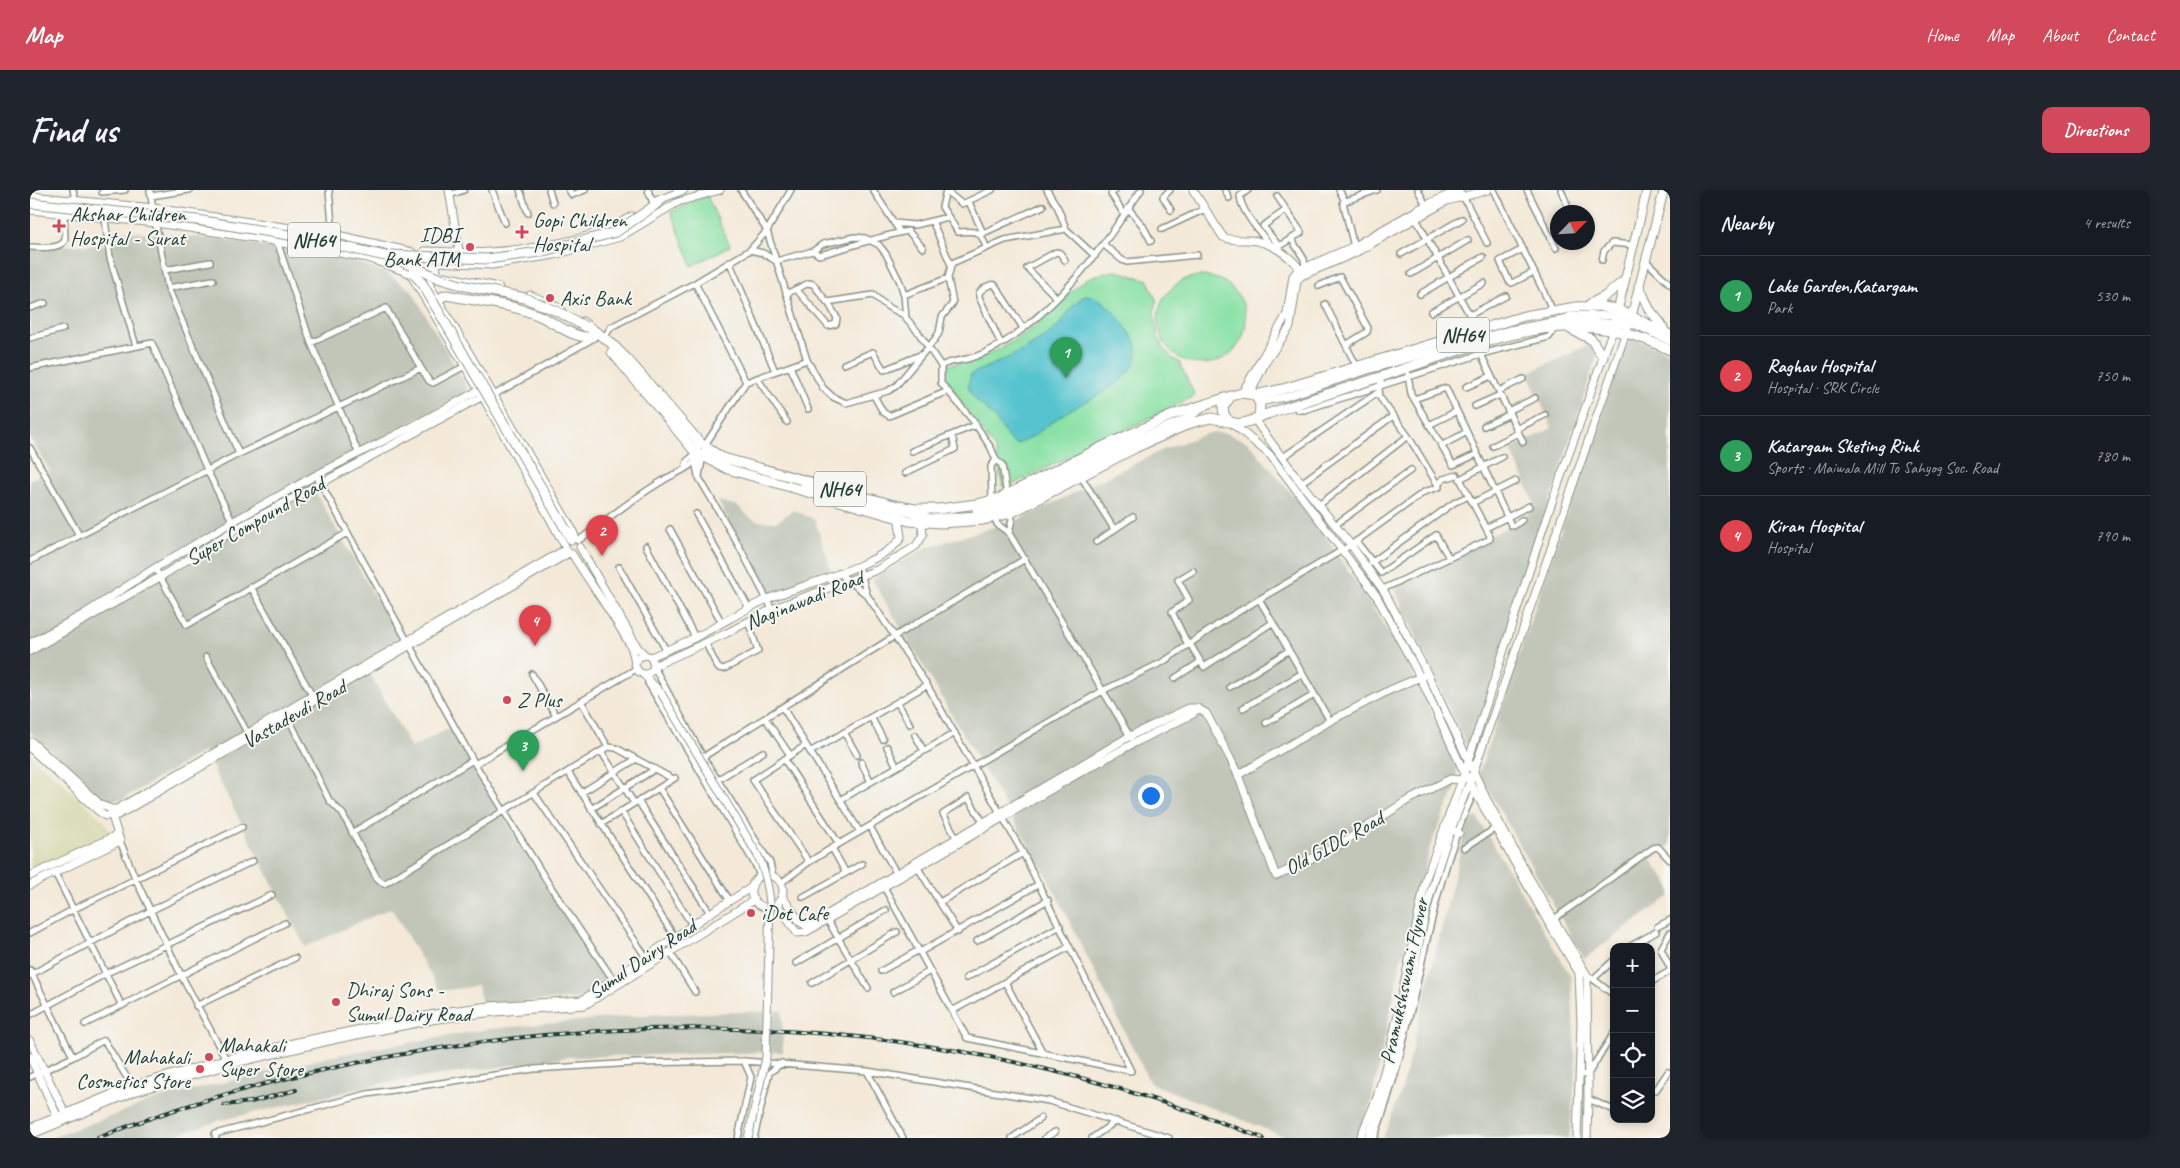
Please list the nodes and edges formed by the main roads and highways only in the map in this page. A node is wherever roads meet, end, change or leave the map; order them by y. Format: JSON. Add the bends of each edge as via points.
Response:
{"nodes":[{"id":1,"x":1647,"y":190,"type":"edge"},
{"id":2,"x":1664,"y":190,"type":"edge"},
{"id":3,"x":32,"y":196,"type":"edge"},
{"id":4,"x":655,"y":204,"type":"road end"},
{"id":5,"x":30,"y":209,"type":"edge"},
{"id":6,"x":385,"y":256,"type":"junction"},
{"id":7,"x":432,"y":269,"type":"road end"},
{"id":8,"x":410,"y":272,"type":"junction"},
{"id":9,"x":1624,"y":281,"type":"junction"},
{"id":10,"x":1639,"y":286,"type":"junction"},
{"id":11,"x":438,"y":299,"type":"road end"},
{"id":12,"x":1586,"y":306,"type":"junction"},
{"id":13,"x":1615,"y":319,"type":"junction"},
{"id":14,"x":1565,"y":323,"type":"junction"},
{"id":15,"x":1630,"y":323,"type":"junction"},
{"id":16,"x":590,"y":333,"type":"junction"},
{"id":17,"x":1669,"y":334,"type":"edge"},
{"id":18,"x":1670,"y":350,"type":"edge"},
{"id":19,"x":1603,"y":356,"type":"road end"},
{"id":20,"x":1231,"y":396,"type":"junction"},
{"id":21,"x":1251,"y":396,"type":"junction"},
{"id":22,"x":1258,"y":417,"type":"junction"},
{"id":23,"x":1231,"y":423,"type":"junction"},
{"id":24,"x":701,"y":450,"type":"junction"},
{"id":25,"x":1009,"y":504,"type":"junction"},
{"id":26,"x":993,"y":510,"type":"junction"},
{"id":27,"x":897,"y":511,"type":"junction"},
{"id":28,"x":922,"y":515,"type":"junction"},
{"id":29,"x":572,"y":546,"type":"road end"}],
"edges":[{"from":1,"to":9,"type":"main road"},
{"from":2,"to":10,"type":"main road"},
{"from":3,"to":6,"type":"highway","number":"NH64","bridge":true,"via":[[259,229]]},
{"from":4,"to":6,"type":"highway","bridge":true,"via":[[616,232],[540,252],[487,259]]},
{"from":5,"to":8,"type":"highway","number":"NH64","bridge":true,"via":[[166,221],[258,234],[371,255]]},
{"from":6,"to":16,"type":"highway","number":"NH64","bridge":true,"via":[[445,280],[542,304]]},
{"from":7,"to":16,"type":"highway","via":[[439,276],[521,293],[550,304],[588,325]]},
{"from":8,"to":16,"type":"highway","number":"NH64","bridge":true,"via":[[461,289],[524,302]]},
{"from":8,"to":29,"type":"highway","bridge":true,"via":[[422,284],[476,373],[566,530]]},
{"from":9,"to":12,"type":"highway"},
{"from":9,"to":13,"type":"main road"},
{"from":10,"to":15,"type":"main road"},
{"from":10,"to":17,"type":"highway","via":[[1650,311]]},
{"from":11,"to":16,"type":"highway","via":[[446,295],[522,310],[578,337]]},
{"from":12,"to":13,"type":"highway","number":"NH64"},
{"from":12,"to":21,"type":"highway","number":"NH64","via":[[1524,316]]},
{"from":13,"to":14,"type":"highway","number":"NH64"},
{"from":13,"to":15,"type":"highway","number":"NH64"},
{"from":13,"to":15,"type":"highway","number":"NH64"},
{"from":14,"to":19,"type":"highway","via":[[1592,339]]},
{"from":14,"to":22,"type":"highway","number":"NH64","via":[[1486,350],[1382,376]]},
{"from":15,"to":17,"type":"highway","number":"NH64"},
{"from":15,"to":18,"type":"highway","number":"NH64"},
{"from":16,"to":24,"type":"highway","number":"NH64","via":[[629,370]]},
{"from":16,"to":24,"type":"highway","number":"NH64","via":[[604,338],[630,361]]},
{"from":20,"to":21,"type":"highway","number":"NH64"},
{"from":20,"to":23,"type":"highway","via":[[1223,407]]},
{"from":20,"to":25,"type":"highway","number":"NH64","via":[[1176,414],[1108,444]]},
{"from":21,"to":22,"type":"highway","via":[[1261,408]]},
{"from":22,"to":23,"type":"highway","number":"NH64","via":[[1241,424]]},
{"from":23,"to":25,"type":"highway","number":"NH64","via":[[1211,418],[1192,423]]},
{"from":24,"to":27,"type":"highway","number":"NH64","via":[[728,469]]},
{"from":25,"to":26,"type":"highway","number":"NH64"},
{"from":25,"to":26,"type":"highway","number":"NH64"},
{"from":26,"to":28,"type":"highway","number":"NH64","via":[[963,506]]},
{"from":26,"to":28,"type":"highway","number":"NH64","via":[[942,523]]},
{"from":27,"to":28,"type":"highway","number":"NH64"},
{"from":27,"to":28,"type":"highway","number":"NH64"}]}
